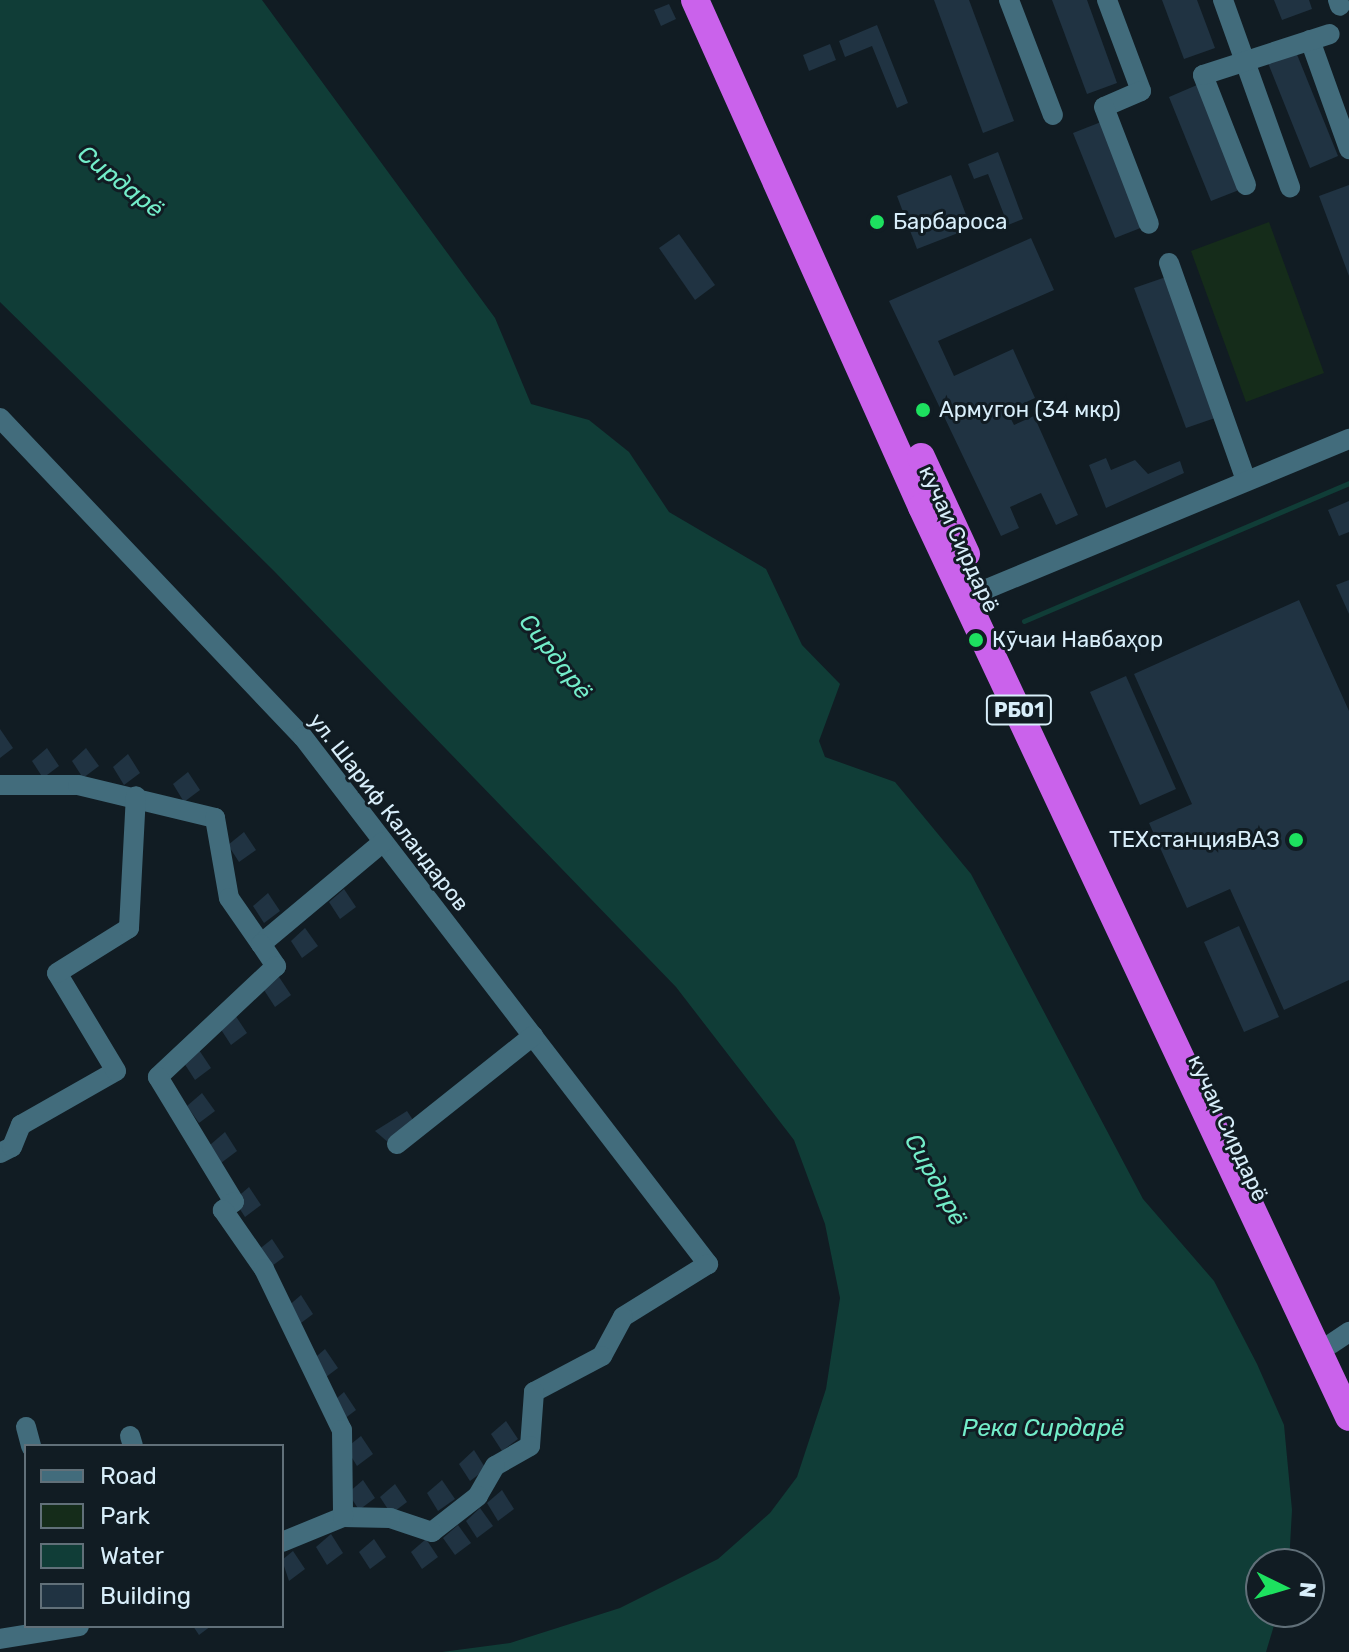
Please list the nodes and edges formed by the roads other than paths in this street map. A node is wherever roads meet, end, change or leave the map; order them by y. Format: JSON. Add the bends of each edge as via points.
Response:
{"nodes":[{"id":1,"x":695,"y":0,"type":"edge"},
{"id":2,"x":712,"y":0,"type":"edge"},
{"id":3,"x":1009,"y":0,"type":"edge"},
{"id":4,"x":1107,"y":0,"type":"edge"},
{"id":5,"x":1223,"y":0,"type":"edge"},
{"id":6,"x":1330,"y":34,"type":"dead end"},
{"id":7,"x":1310,"y":40,"type":"junction"},
{"id":8,"x":1246,"y":61,"type":"junction"},
{"id":9,"x":1053,"y":115,"type":"dead end"},
{"id":10,"x":1349,"y":149,"type":"edge"},
{"id":11,"x":1246,"y":185,"type":"dead end"},
{"id":12,"x":1290,"y":187,"type":"dead end"},
{"id":13,"x":1149,"y":224,"type":"dead end"},
{"id":14,"x":1169,"y":263,"type":"dead end"},
{"id":15,"x":0,"y":418,"type":"edge"},
{"id":16,"x":1349,"y":439,"type":"edge"},
{"id":17,"x":1246,"y":481,"type":"junction"},
{"id":18,"x":974,"y":594,"type":"junction"},
{"id":19,"x":0,"y":785,"type":"edge"},
{"id":20,"x":136,"y":796,"type":"junction"},
{"id":21,"x":383,"y":842,"type":"junction"},
{"id":22,"x":261,"y":944,"type":"junction"},
{"id":23,"x":533,"y":1036,"type":"junction"},
{"id":24,"x":397,"y":1144,"type":"dead end"},
{"id":25,"x":0,"y":1153,"type":"edge"},
{"id":26,"x":1333,"y":1343,"type":"edge"},
{"id":27,"x":1349,"y":1382,"type":"edge"},
{"id":28,"x":1349,"y":1417,"type":"edge"},
{"id":29,"x":343,"y":1517,"type":"junction"},
{"id":30,"x":284,"y":1541,"type":"edge"},
{"id":31,"x":63,"y":1628,"type":"edge"},
{"id":32,"x":0,"y":1639,"type":"edge"}],
"edges":[{"from":1,"to":18,"type":"highway","number":"РБ01"},
{"from":2,"to":18,"type":"highway","name":"кучаи Сирдарё","number":"РБ01"},
{"from":3,"to":9,"type":"street"},
{"from":4,"to":13,"type":"street","via":[[1141,91],[1104,107]]},
{"from":5,"to":8,"type":"street"},
{"from":6,"to":7,"type":"street"},
{"from":7,"to":8,"type":"street"},
{"from":7,"to":10,"type":"street"},
{"from":8,"to":11,"type":"street","via":[[1203,75]]},
{"from":8,"to":12,"type":"street"},
{"from":14,"to":17,"type":"street"},
{"from":15,"to":21,"type":"street","name":"ул. Шариф Каландаров","via":[[303,737]]},
{"from":16,"to":17,"type":"street"},
{"from":17,"to":18,"type":"street"},
{"from":18,"to":26,"type":"highway","number":"РБ01","via":[[1200,1088]]},
{"from":19,"to":20,"type":"street","via":[[78,785]]},
{"from":20,"to":22,"type":"street","via":[[215,818],[224,881]]},
{"from":20,"to":25,"type":"street","via":[[129,928],[57,973],[116,1071],[21,1125],[12,1147]]},
{"from":21,"to":22,"type":"street"},
{"from":21,"to":23,"type":"street","name":"ул. Шариф Каландаров"},
{"from":22,"to":29,"type":"street","via":[[276,966],[158,1077],[234,1202],[223,1210],[264,1269],[342,1430]]},
{"from":23,"to":24,"type":"street"},
{"from":23,"to":29,"type":"street","name":"ул. Шариф Каландаров","via":[[708,1264],[623,1317],[602,1356],[534,1392],[530,1446],[495,1466],[478,1496],[432,1532],[390,1518]]},
{"from":26,"to":27,"type":"highway","number":"РБ01"},
{"from":26,"to":28,"type":"highway","number":"РБ01"},
{"from":29,"to":30,"type":"street"},
{"from":31,"to":32,"type":"street"}]}
